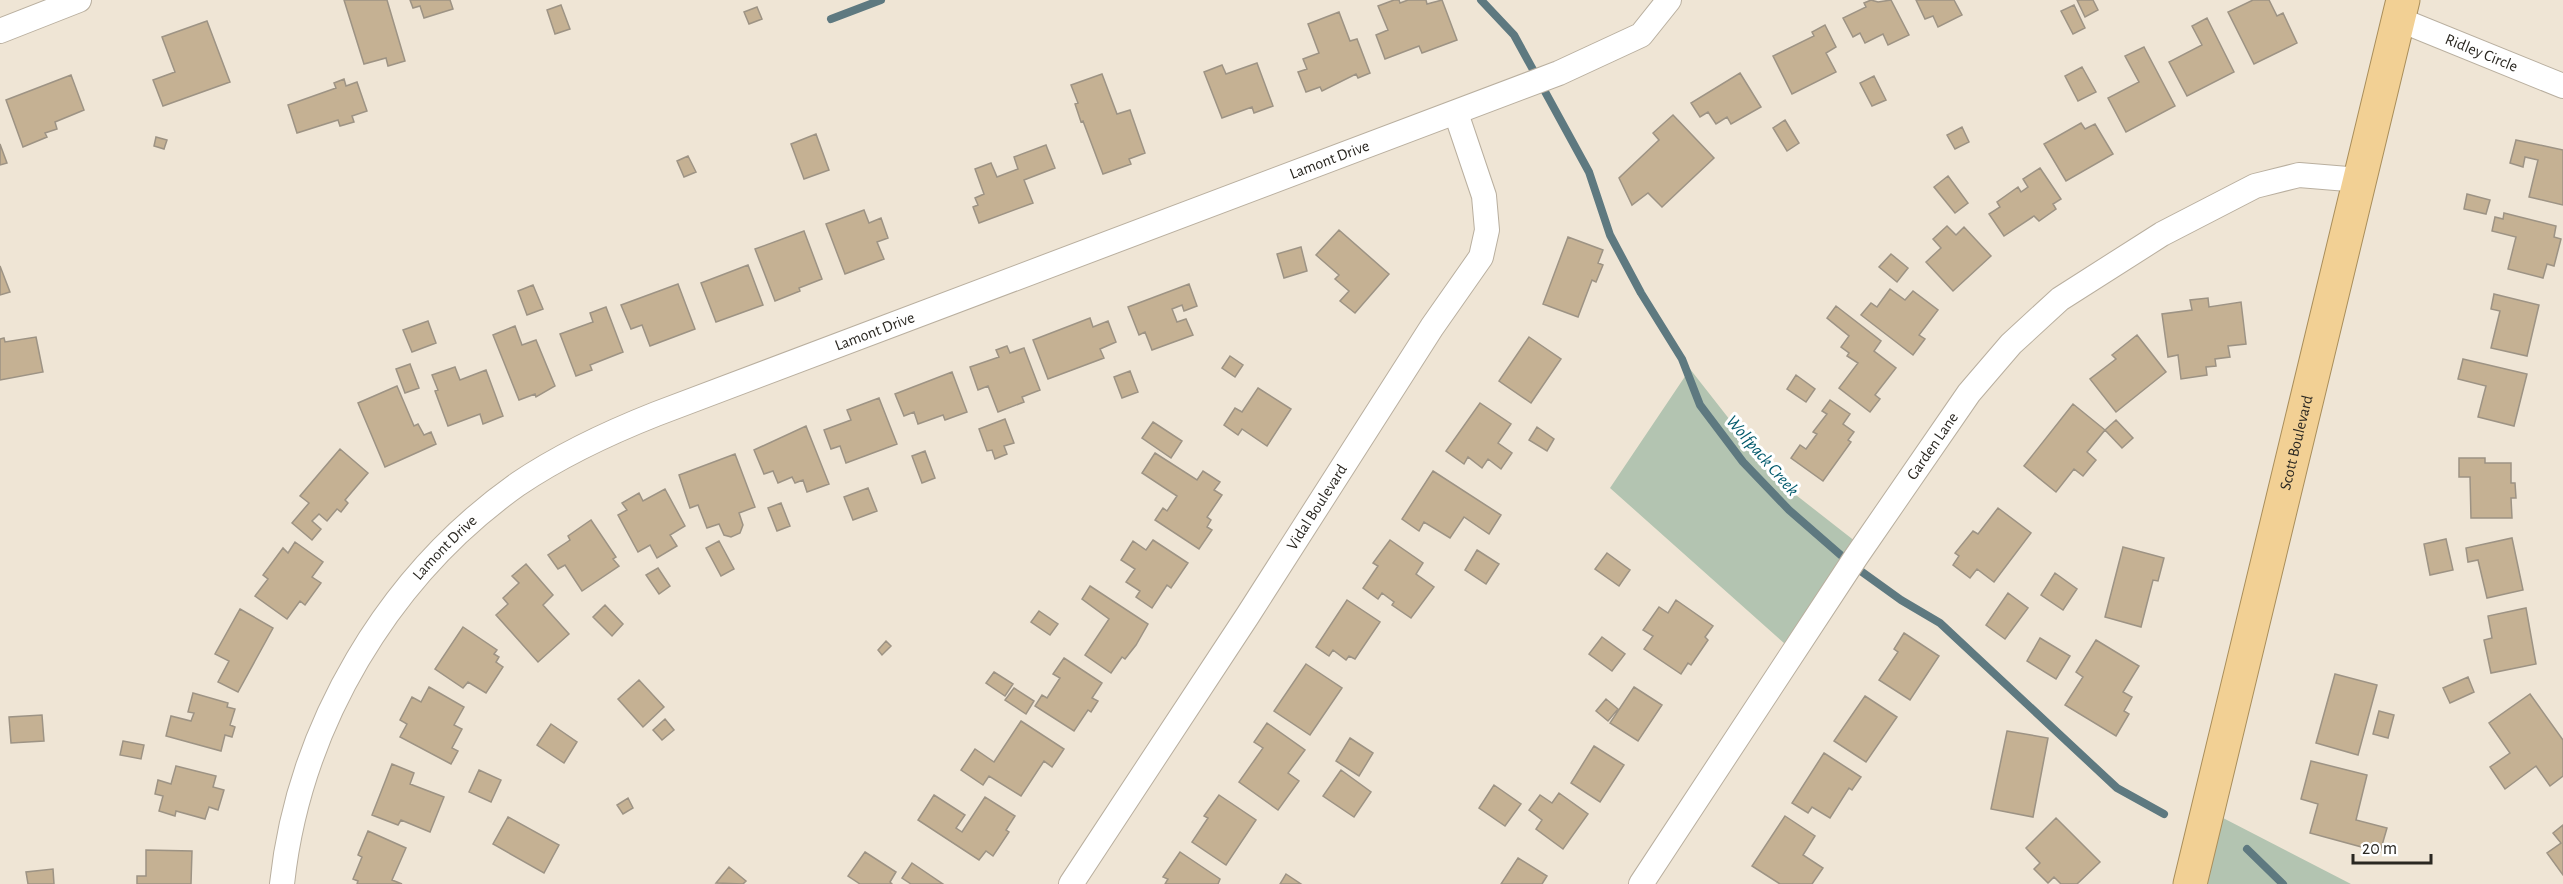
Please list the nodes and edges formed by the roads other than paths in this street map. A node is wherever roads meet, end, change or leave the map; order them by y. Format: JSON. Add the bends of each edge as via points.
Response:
{"nodes":[{"id":1,"x":79,"y":0,"type":"edge"},
{"id":2,"x":1669,"y":0,"type":"edge"},
{"id":3,"x":2401,"y":10,"type":"edge"},
{"id":4,"x":0,"y":31,"type":"edge"},
{"id":5,"x":2563,"y":86,"type":"edge"},
{"id":6,"x":1456,"y":113,"type":"junction"},
{"id":7,"x":2360,"y":180,"type":"junction"},
{"id":8,"x":282,"y":884,"type":"edge"},
{"id":9,"x":1071,"y":884,"type":"edge"},
{"id":10,"x":1641,"y":884,"type":"edge"},
{"id":11,"x":2190,"y":884,"type":"edge"}],
"edges":[{"from":1,"to":4,"type":"street"},
{"from":2,"to":6,"type":"street","name":"Lamont Drive","via":[[1641,35],[1559,73]]},
{"from":3,"to":5,"type":"street","name":"Ridley Circle"},
{"from":3,"to":7,"type":"highway","name":"Scott Boulevard"},
{"from":6,"to":8,"type":"street","name":"Lamont Drive","via":[[656,414],[608,434],[518,485],[448,545],[411,583],[374,631],[350,671],[329,714],[299,795]]},
{"from":6,"to":9,"type":"street","name":"Vidal Boulevard","via":[[1484,196],[1487,230],[1481,257]]},
{"from":7,"to":10,"type":"street","name":"Garden Lane","via":[[2299,175],[2255,186],[2162,234],[2060,299],[2011,344],[1969,393],[1851,564]]},
{"from":7,"to":11,"type":"highway","name":"Scott Boulevard"}]}
